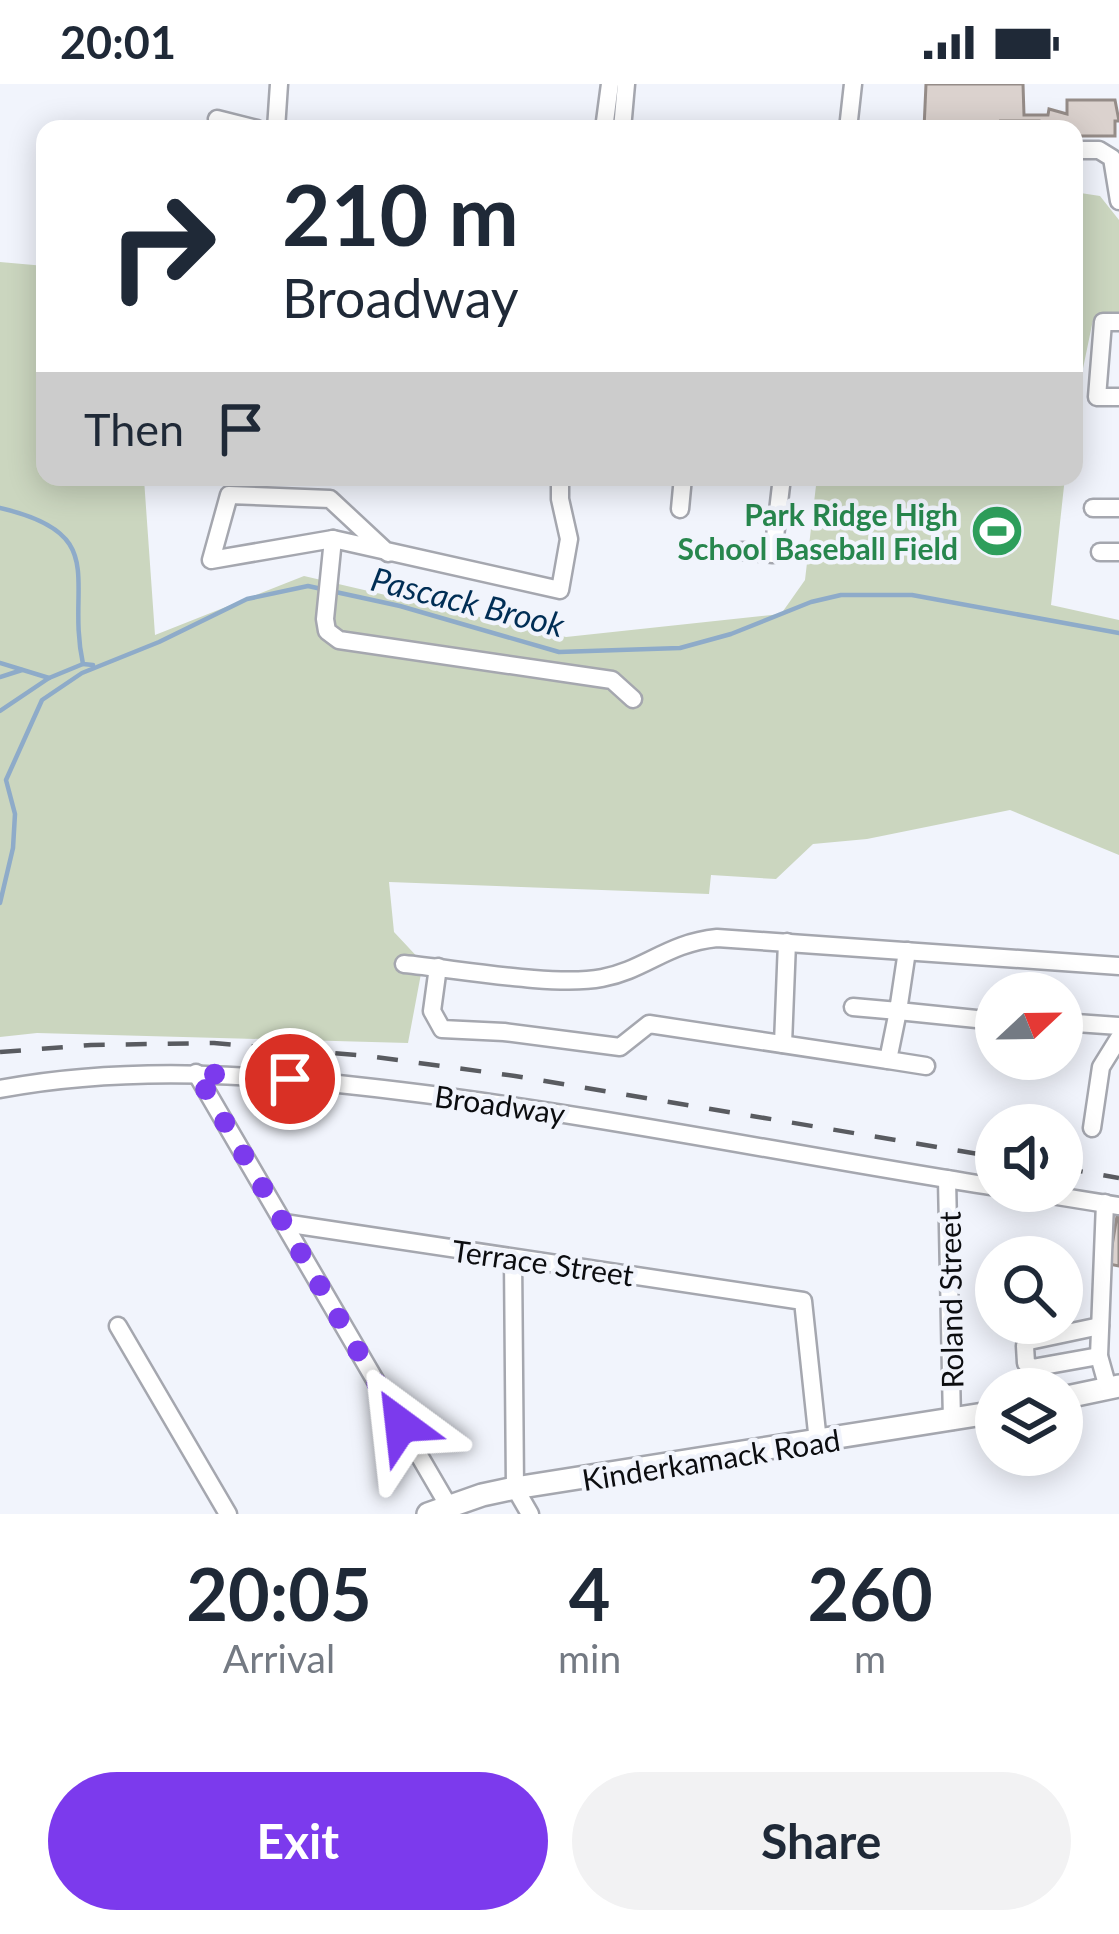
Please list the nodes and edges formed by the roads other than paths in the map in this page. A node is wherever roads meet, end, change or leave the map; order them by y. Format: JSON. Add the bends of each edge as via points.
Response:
{"nodes":[{"id":1,"x":279,"y":84,"type":"edge"},
{"id":2,"x":610,"y":84,"type":"edge"},
{"id":3,"x":626,"y":84,"type":"edge"},
{"id":4,"x":853,"y":84,"type":"edge"},
{"id":5,"x":218,"y":119,"type":"dead end"},
{"id":6,"x":222,"y":120,"type":"edge"},
{"id":7,"x":277,"y":120,"type":"edge"},
{"id":8,"x":605,"y":120,"type":"edge"},
{"id":9,"x":623,"y":120,"type":"edge"},
{"id":10,"x":849,"y":120,"type":"edge"},
{"id":11,"x":1083,"y":150,"type":"edge"},
{"id":12,"x":1119,"y":201,"type":"edge"},
{"id":13,"x":1119,"y":322,"type":"edge"},
{"id":14,"x":1119,"y":397,"type":"edge"},
{"id":15,"x":560,"y":486,"type":"edge"},
{"id":16,"x":682,"y":486,"type":"edge"},
{"id":17,"x":781,"y":486,"type":"edge"},
{"id":18,"x":1093,"y":508,"type":"dead end"},
{"id":19,"x":1119,"y":508,"type":"edge"},
{"id":20,"x":680,"y":509,"type":"dead end"},
{"id":21,"x":333,"y":539,"type":"junction"},
{"id":22,"x":742,"y":551,"type":"dead end"},
{"id":23,"x":388,"y":553,"type":"junction"},
{"id":24,"x":633,"y":699,"type":"dead end"},
{"id":25,"x":787,"y":942,"type":"junction"},
{"id":26,"x":907,"y":951,"type":"junction"},
{"id":27,"x":404,"y":964,"type":"dead end"},
{"id":28,"x":1119,"y":966,"type":"edge"},
{"id":29,"x":438,"y":967,"type":"junction"},
{"id":30,"x":853,"y":1007,"type":"dead end"},
{"id":31,"x":898,"y":1010,"type":"junction"},
{"id":32,"x":975,"y":1019,"type":"edge"},
{"id":33,"x":1083,"y":1024,"type":"edge"},
{"id":34,"x":1119,"y":1027,"type":"edge"},
{"id":35,"x":1119,"y":1039,"type":"edge"},
{"id":36,"x":782,"y":1044,"type":"junction"},
{"id":37,"x":888,"y":1060,"type":"junction"},
{"id":38,"x":926,"y":1066,"type":"dead end"},
{"id":39,"x":196,"y":1073,"type":"junction"},
{"id":40,"x":0,"y":1089,"type":"edge"},
{"id":41,"x":1092,"y":1128,"type":"dead end"},
{"id":42,"x":947,"y":1179,"type":"junction"},
{"id":43,"x":975,"y":1183,"type":"edge"},
{"id":44,"x":1112,"y":1204,"type":"edge"},
{"id":45,"x":284,"y":1223,"type":"junction"},
{"id":46,"x":514,"y":1258,"type":"junction"},
{"id":47,"x":118,"y":1325,"type":"dead end"},
{"id":48,"x":1100,"y":1326,"type":"junction"},
{"id":49,"x":1100,"y":1356,"type":"junction"},
{"id":50,"x":1113,"y":1387,"type":"edge"},
{"id":51,"x":1083,"y":1393,"type":"edge"},
{"id":52,"x":975,"y":1416,"type":"edge"},
{"id":53,"x":952,"y":1421,"type":"junction"},
{"id":54,"x":818,"y":1442,"type":"junction"},
{"id":55,"x":514,"y":1489,"type":"junction"},
{"id":56,"x":438,"y":1510,"type":"edge"},
{"id":57,"x":229,"y":1514,"type":"edge"},
{"id":58,"x":530,"y":1514,"type":"edge"}],
"edges":[{"from":1,"to":7,"type":"street"},
{"from":2,"to":8,"type":"street"},
{"from":3,"to":9,"type":"street"},
{"from":4,"to":10,"type":"street"},
{"from":5,"to":6,"type":"street"},
{"from":11,"to":12,"type":"street","via":[[1112,158]]},
{"from":13,"to":14,"type":"street","via":[[1103,322],[1097,397]]},
{"from":15,"to":23,"type":"street","via":[[568,539],[560,590]]},
{"from":16,"to":20,"type":"street"},
{"from":17,"to":22,"type":"street","via":[[772,554]]},
{"from":18,"to":19,"type":"street"},
{"from":21,"to":23,"type":"street"},
{"from":21,"to":23,"type":"street","via":[[212,560],[230,495],[330,499]]},
{"from":21,"to":24,"type":"street","via":[[327,632],[339,640],[612,680]]},
{"from":25,"to":26,"type":"street"},
{"from":25,"to":29,"type":"street","via":[[696,940],[592,980]]},
{"from":25,"to":36,"type":"street"},
{"from":26,"to":28,"type":"street"},
{"from":26,"to":31,"type":"street"},
{"from":27,"to":29,"type":"street"},
{"from":29,"to":36,"type":"street","via":[[432,1011],[442,1029],[620,1047],[649,1024]]},
{"from":30,"to":31,"type":"street"},
{"from":31,"to":32,"type":"street"},
{"from":31,"to":37,"type":"street"},
{"from":33,"to":34,"type":"street"},
{"from":35,"to":41,"type":"street","via":[[1101,1067]]},
{"from":36,"to":37,"type":"street"},
{"from":37,"to":38,"type":"street"},
{"from":39,"to":40,"type":"street","name":"Broadway"},
{"from":39,"to":42,"type":"street","name":"Broadway","via":[[540,1109]]},
{"from":39,"to":45,"type":"street"},
{"from":42,"to":43,"type":"street","name":"Broadway"},
{"from":42,"to":53,"type":"street","name":"Roland Street"},
{"from":44,"to":48,"type":"street"},
{"from":45,"to":46,"type":"street","name":"Terrace Street"},
{"from":45,"to":56,"type":"street"},
{"from":46,"to":54,"type":"street","name":"Terrace Street","via":[[802,1301]]},
{"from":46,"to":55,"type":"street"},
{"from":47,"to":57,"type":"street"},
{"from":48,"to":49,"type":"street"},
{"from":48,"to":49,"type":"street","via":[[1025,1346],[1032,1368]]},
{"from":49,"to":50,"type":"street"},
{"from":50,"to":51,"type":"main road"},
{"from":52,"to":53,"type":"main road","name":"Kinderkamack Road"},
{"from":53,"to":54,"type":"main road","name":"Kinderkamack Road"},
{"from":54,"to":55,"type":"main road","name":"Kinderkamack Road"},
{"from":55,"to":56,"type":"main road","name":"Kinderkamack Road"},
{"from":55,"to":58,"type":"street"}]}
